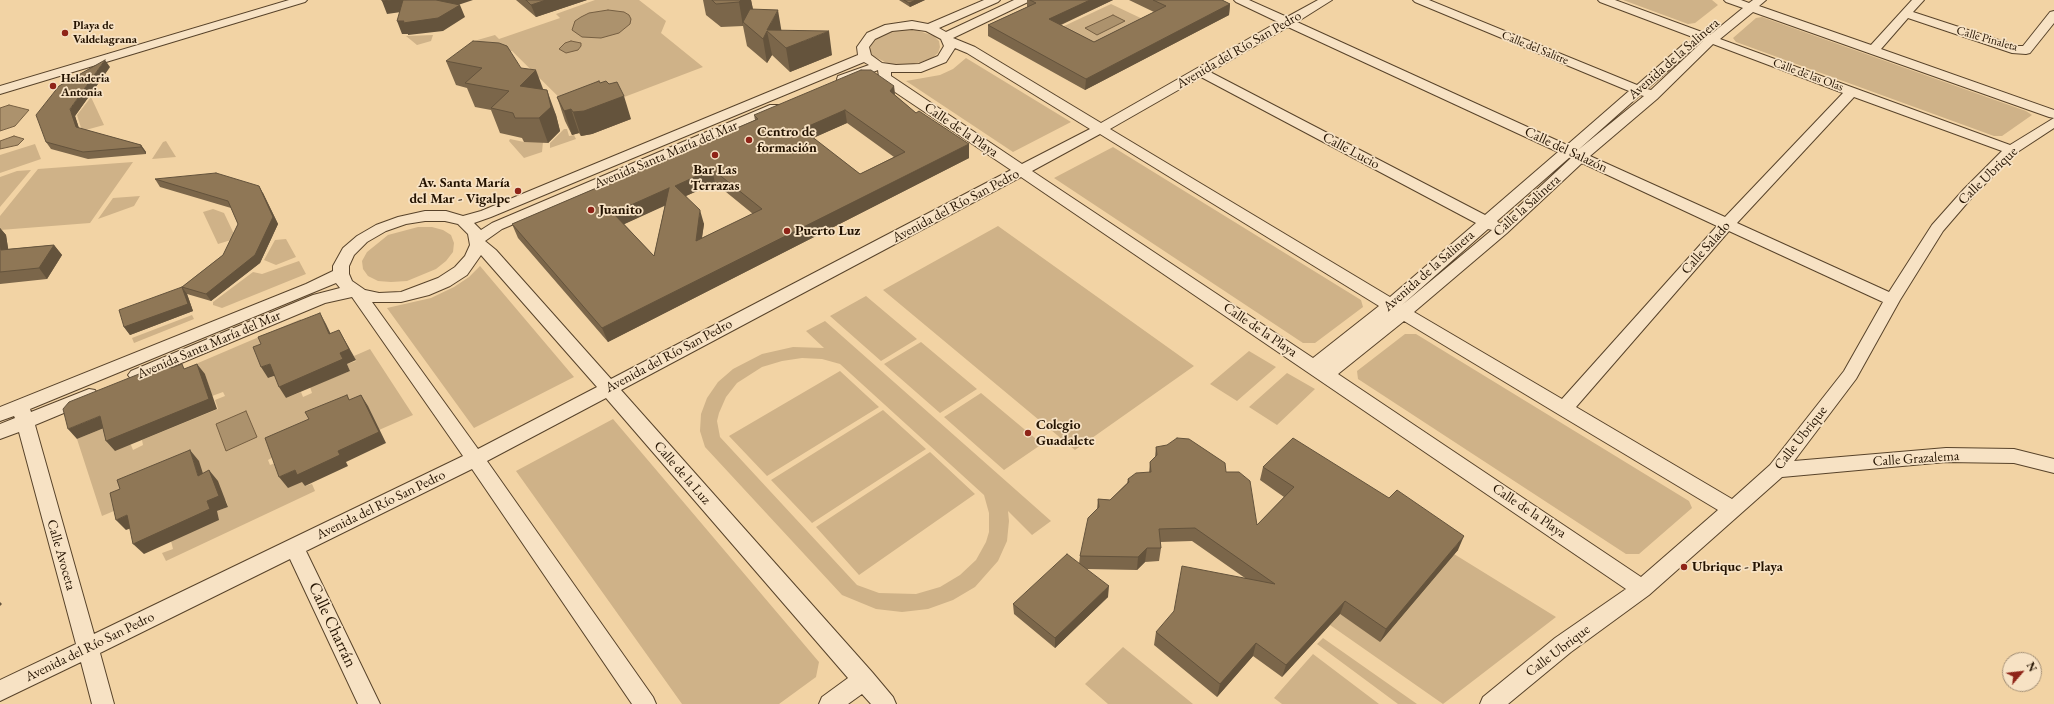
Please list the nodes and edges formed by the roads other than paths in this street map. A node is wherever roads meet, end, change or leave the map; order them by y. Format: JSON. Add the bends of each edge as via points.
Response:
{"nodes":[{"id":1,"x":288,"y":0,"type":"edge"},
{"id":2,"x":301,"y":0,"type":"edge"},
{"id":3,"x":994,"y":0,"type":"edge"},
{"id":4,"x":1024,"y":0,"type":"edge"},
{"id":5,"x":1240,"y":0,"type":"edge"},
{"id":6,"x":1326,"y":0,"type":"edge"},
{"id":7,"x":1419,"y":0,"type":"edge"},
{"id":8,"x":1604,"y":0,"type":"edge"},
{"id":9,"x":1918,"y":0,"type":"edge"},
{"id":10,"x":1744,"y":2,"type":"edge"},
{"id":11,"x":1906,"y":14,"type":"junction"},
{"id":12,"x":2054,"y":15,"type":"edge"},
{"id":13,"x":1288,"y":22,"type":"junction"},
{"id":14,"x":929,"y":28,"type":"junction"},
{"id":15,"x":947,"y":38,"type":"junction"},
{"id":16,"x":1706,"y":38,"type":"junction"},
{"id":17,"x":1873,"y":50,"type":"junction"},
{"id":18,"x":865,"y":57,"type":"junction"},
{"id":19,"x":881,"y":66,"type":"junction"},
{"id":20,"x":1201,"y":72,"type":"junction"},
{"id":21,"x":0,"y":85,"type":"edge"},
{"id":22,"x":0,"y":90,"type":"edge"},
{"id":23,"x":1638,"y":90,"type":"junction"},
{"id":24,"x":1852,"y":91,"type":"junction"},
{"id":25,"x":1652,"y":96,"type":"junction"},
{"id":26,"x":2054,"y":114,"type":"edge"},
{"id":27,"x":2054,"y":122,"type":"edge"},
{"id":28,"x":1100,"y":129,"type":"junction"},
{"id":29,"x":2011,"y":150,"type":"junction"},
{"id":30,"x":1574,"y":154,"type":"junction"},
{"id":31,"x":1022,"y":171,"type":"junction"},
{"id":32,"x":463,"y":221,"type":"junction"},
{"id":33,"x":1486,"y":221,"type":"junction"},
{"id":34,"x":1727,"y":224,"type":"junction"},
{"id":35,"x":1502,"y":230,"type":"junction"},
{"id":36,"x":478,"y":242,"type":"junction"},
{"id":37,"x":341,"y":274,"type":"junction"},
{"id":38,"x":358,"y":293,"type":"junction"},
{"id":39,"x":1892,"y":300,"type":"junction"},
{"id":40,"x":1397,"y":309,"type":"junction"},
{"id":41,"x":1320,"y":370,"type":"junction"},
{"id":42,"x":608,"y":388,"type":"junction"},
{"id":43,"x":1564,"y":409,"type":"junction"},
{"id":44,"x":0,"y":414,"type":"edge"},
{"id":45,"x":22,"y":414,"type":"junction"},
{"id":46,"x":0,"y":432,"type":"edge"},
{"id":47,"x":475,"y":459,"type":"junction"},
{"id":48,"x":2054,"y":466,"type":"edge"},
{"id":49,"x":1777,"y":470,"type":"junction"},
{"id":50,"x":1733,"y":509,"type":"junction"},
{"id":51,"x":294,"y":547,"type":"junction"},
{"id":52,"x":1642,"y":589,"type":"junction"},
{"id":53,"x":87,"y":649,"type":"junction"},
{"id":54,"x":864,"y":679,"type":"junction"},
{"id":55,"x":0,"y":691,"type":"edge"},
{"id":56,"x":103,"y":704,"type":"edge"},
{"id":57,"x":369,"y":704,"type":"edge"},
{"id":58,"x":645,"y":704,"type":"edge"},
{"id":59,"x":830,"y":704,"type":"edge"},
{"id":60,"x":885,"y":704,"type":"edge"},
{"id":61,"x":1490,"y":704,"type":"edge"}],
"edges":[{"from":1,"to":21,"type":"street"},
{"from":2,"to":22,"type":"street"},
{"from":3,"to":14,"type":"street"},
{"from":4,"to":15,"type":"street","via":[[959,29]]},
{"from":5,"to":13,"type":"street","name":"Calle del Salazón"},
{"from":6,"to":13,"type":"street","name":"Avenida del Río San Pedro"},
{"from":7,"to":23,"type":"street","name":"Calle del Salitre"},
{"from":8,"to":16,"type":"street","name":"Calle de las Olas"},
{"from":9,"to":11,"type":"street"},
{"from":10,"to":16,"type":"street","name":"Calle la Salinera"},
{"from":10,"to":17,"type":"street"},
{"from":11,"to":12,"type":"street","name":"Calle Pinaleta","via":[[2016,50],[2026,50]]},
{"from":11,"to":17,"type":"street"},
{"from":13,"to":20,"type":"street","name":"Avenida del Río San Pedro"},
{"from":13,"to":30,"type":"street","name":"Calle del Salazón"},
{"from":14,"to":15,"type":"street"},
{"from":14,"to":18,"type":"street","via":[[900,26],[879,31],[865,41],[862,47]]},
{"from":15,"to":19,"type":"street","via":[[950,46],[947,53],[933,64],[909,70]]},
{"from":15,"to":28,"type":"street"},
{"from":16,"to":23,"type":"street","name":"Avenida de la Salinera"},
{"from":16,"to":24,"type":"street","name":"Calle de las Olas"},
{"from":16,"to":25,"type":"street","name":"Calle la Salinera"},
{"from":17,"to":26,"type":"street"},
{"from":18,"to":19,"type":"street"},
{"from":18,"to":32,"type":"street","name":"Avenida Santa María del Mar","via":[[493,211]]},
{"from":19,"to":31,"type":"street","name":"Calle de la Playa","via":[[885,78],[894,85]]},
{"from":19,"to":36,"type":"street","name":"Avenida Santa María del Mar","via":[[497,226]]},
{"from":20,"to":28,"type":"street","name":"Avenida del Río San Pedro"},
{"from":20,"to":33,"type":"street","name":"Calle Lucio"},
{"from":23,"to":25,"type":"street","name":"Calle del Salitre"},
{"from":23,"to":30,"type":"street","name":"Avenida de la Salinera"},
{"from":24,"to":29,"type":"street","name":"Calle de las Olas"},
{"from":24,"to":34,"type":"street","name":"Calle Salado"},
{"from":25,"to":30,"type":"street","name":"Calle la Salinera"},
{"from":27,"to":29,"type":"street","name":"Calle Ubrique"},
{"from":28,"to":31,"type":"street","name":"Avenida del Río San Pedro"},
{"from":28,"to":40,"type":"street"},
{"from":29,"to":39,"type":"street","name":"Calle Ubrique","via":[[1937,228]]},
{"from":30,"to":33,"type":"street","name":"Avenida de la Salinera"},
{"from":30,"to":34,"type":"street","name":"Calle del Salazón"},
{"from":30,"to":35,"type":"street","name":"Calle la Salinera"},
{"from":31,"to":41,"type":"street","name":"Calle de la Playa"},
{"from":31,"to":42,"type":"street","name":"Avenida del Río San Pedro"},
{"from":32,"to":36,"type":"street","name":"Calle de la Luz","via":[[475,232]]},
{"from":32,"to":37,"type":"street","via":[[446,216],[425,216],[381,228],[362,239],[348,252],[341,266]]},
{"from":33,"to":35,"type":"street","name":"Calle Lucio"},
{"from":33,"to":40,"type":"street","name":"Avenida de la Salinera"},
{"from":34,"to":39,"type":"street","name":"Calle del Salazón"},
{"from":34,"to":43,"type":"street","name":"Calle Salado"},
{"from":35,"to":40,"type":"street","name":"Calle la Salinera"},
{"from":36,"to":38,"type":"street","name":"Avenida Santa María del Mar","via":[[472,258],[461,271],[423,291],[401,297],[379,298]]},
{"from":36,"to":42,"type":"street","name":"Calle de la Luz"},
{"from":37,"to":38,"type":"street","via":[[345,284]]},
{"from":37,"to":45,"type":"street","name":"Avenida Santa María del Mar"},
{"from":38,"to":45,"type":"street","name":"Avenida Santa María del Mar","via":[[335,294],[319,299]]},
{"from":38,"to":47,"type":"street"},
{"from":39,"to":49,"type":"street","name":"Calle Ubrique","via":[[1850,375]]},
{"from":40,"to":41,"type":"street","name":"Calle la Salinera"},
{"from":40,"to":43,"type":"street"},
{"from":41,"to":52,"type":"street","name":"Calle de la Playa"},
{"from":42,"to":47,"type":"street","name":"Avenida del Río San Pedro"},
{"from":42,"to":54,"type":"street","name":"Calle de la Luz"},
{"from":43,"to":50,"type":"street"},
{"from":44,"to":45,"type":"street","name":"Avenida Santa María del Mar"},
{"from":45,"to":46,"type":"street","name":"Avenida Santa María del Mar"},
{"from":45,"to":53,"type":"street","name":"Calle Avoceta"},
{"from":47,"to":51,"type":"street","name":"Avenida del Río San Pedro"},
{"from":47,"to":58,"type":"street"},
{"from":48,"to":49,"type":"street","name":"Calle Grazalema","via":[[2014,456],[1946,455]]},
{"from":49,"to":50,"type":"street","name":"Calle Ubrique"},
{"from":50,"to":52,"type":"street","name":"Calle Ubrique"},
{"from":51,"to":53,"type":"street","name":"Avenida del Río San Pedro"},
{"from":51,"to":57,"type":"street","name":"Calle Charrán"},
{"from":52,"to":61,"type":"street","name":"Calle Ubrique","via":[[1563,645]]},
{"from":53,"to":55,"type":"street","name":"Avenida del Río San Pedro"},
{"from":53,"to":56,"type":"street","name":"Calle Avoceta"},
{"from":54,"to":59,"type":"street"},
{"from":54,"to":60,"type":"street","name":"Calle de la Luz"}]}
